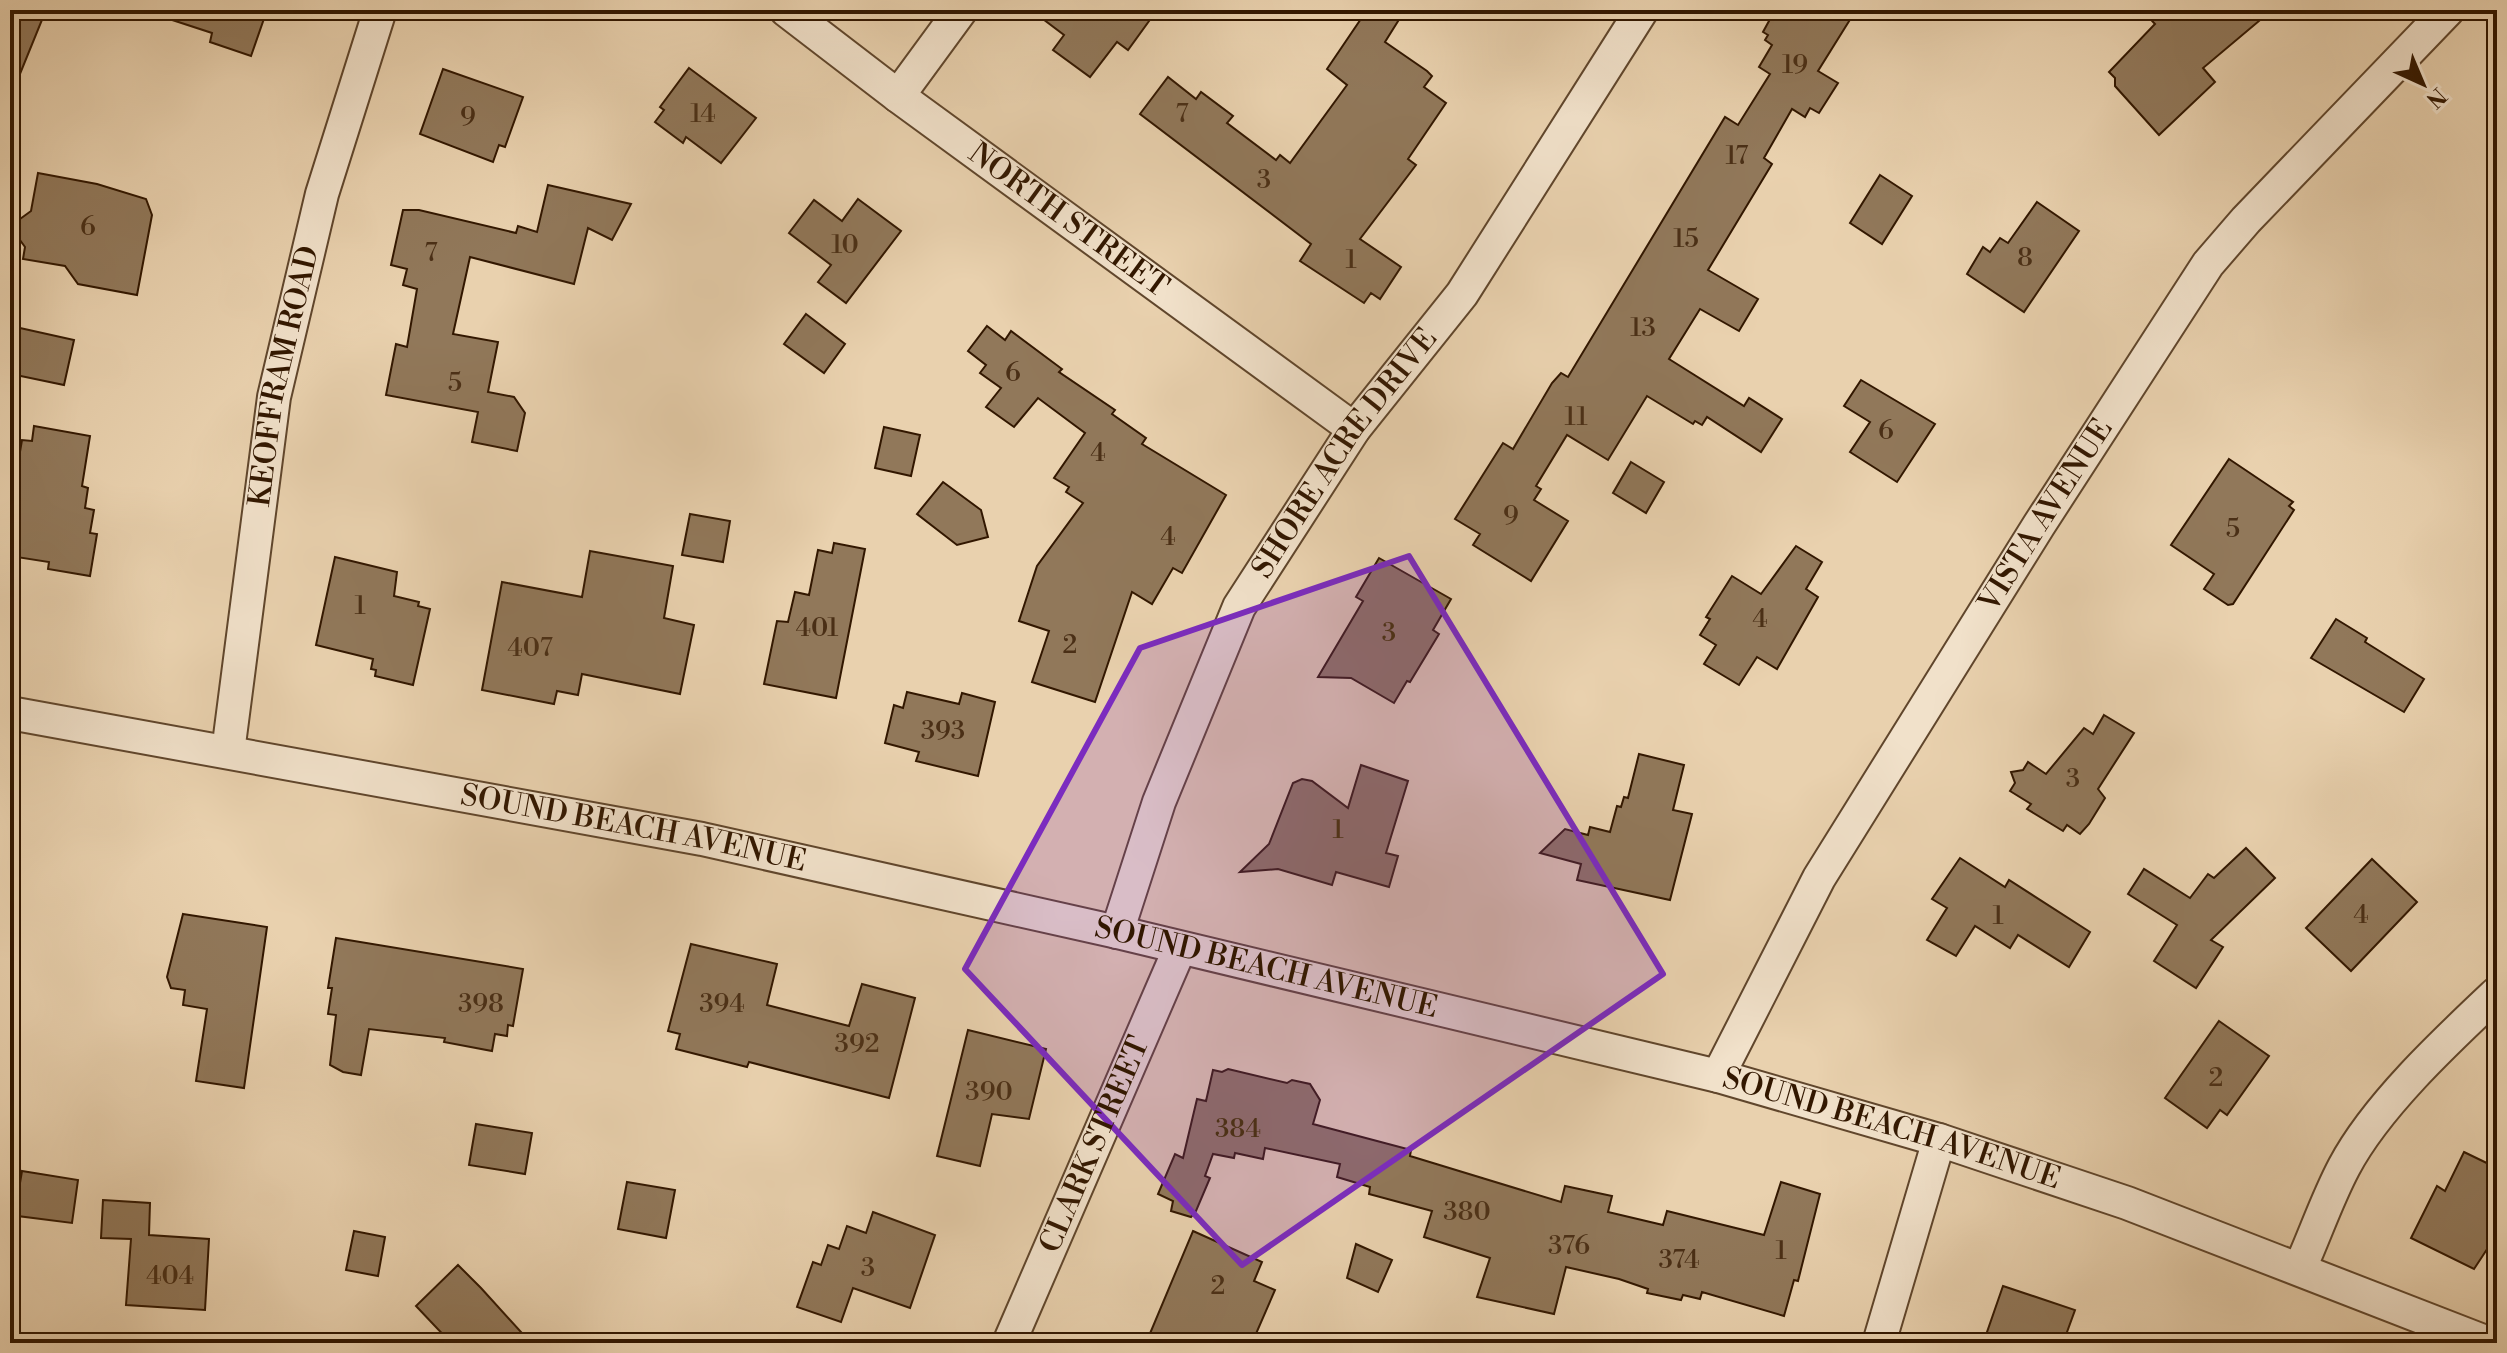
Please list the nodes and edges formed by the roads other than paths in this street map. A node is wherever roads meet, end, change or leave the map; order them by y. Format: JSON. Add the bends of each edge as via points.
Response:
{"nodes":[{"id":1,"x":380,"y":10,"type":"edge"},
{"id":2,"x":786,"y":10,"type":"edge"},
{"id":3,"x":961,"y":10,"type":"edge"},
{"id":4,"x":1642,"y":10,"type":"edge"},
{"id":5,"x":2448,"y":10,"type":"edge"},
{"id":6,"x":898,"y":96,"type":"junction"},
{"id":7,"x":1354,"y":429,"type":"junction"},
{"id":8,"x":10,"y":713,"type":"edge"},
{"id":9,"x":228,"y":752,"type":"junction"},
{"id":10,"x":1117,"y":932,"type":"junction"},
{"id":11,"x":1180,"y":948,"type":"junction"},
{"id":12,"x":2497,"y":993,"type":"edge"},
{"id":13,"x":1718,"y":1076,"type":"junction"},
{"id":14,"x":1939,"y":1140,"type":"junction"},
{"id":15,"x":2300,"y":1268,"type":"junction"},
{"id":16,"x":1009,"y":1343,"type":"edge"},
{"id":17,"x":1879,"y":1343,"type":"edge"},
{"id":18,"x":2488,"y":1343,"type":"edge"}],
"edges":[{"from":1,"to":9,"type":"street","name":"KEOFFRAM ROAD","via":[[322,194],[274,397]]},
{"from":2,"to":6,"type":"street","name":"NORTH STREET"},
{"from":3,"to":6,"type":"street"},
{"from":4,"to":7,"type":"street","name":"SHORE ACRE DRIVE","via":[[1462,294]]},
{"from":5,"to":13,"type":"street","name":"VISTA AVENUE","via":[[2208,264],[1819,878]]},
{"from":6,"to":7,"type":"street","name":"NORTH STREET"},
{"from":7,"to":10,"type":"street","name":"SHORE ACRE DRIVE","via":[[1239,607],[1159,802]]},
{"from":8,"to":9,"type":"street","name":"SOUND BEACH AVENUE"},
{"from":9,"to":10,"type":"street","name":"SOUND BEACH AVENUE","via":[[702,839]]},
{"from":10,"to":11,"type":"street","name":"SOUND BEACH AVENUE"},
{"from":11,"to":13,"type":"street","name":"SOUND BEACH AVENUE"},
{"from":11,"to":16,"type":"street","name":"CLARK STREET"},
{"from":12,"to":15,"type":"street","via":[[2376,1120],[2344,1166]]},
{"from":13,"to":14,"type":"street","name":"SOUND BEACH AVENUE"},
{"from":14,"to":15,"type":"street","name":"SOUND BEACH AVENUE"},
{"from":14,"to":17,"type":"street"},
{"from":15,"to":18,"type":"street","name":"SOUND BEACH AVENUE"}]}
